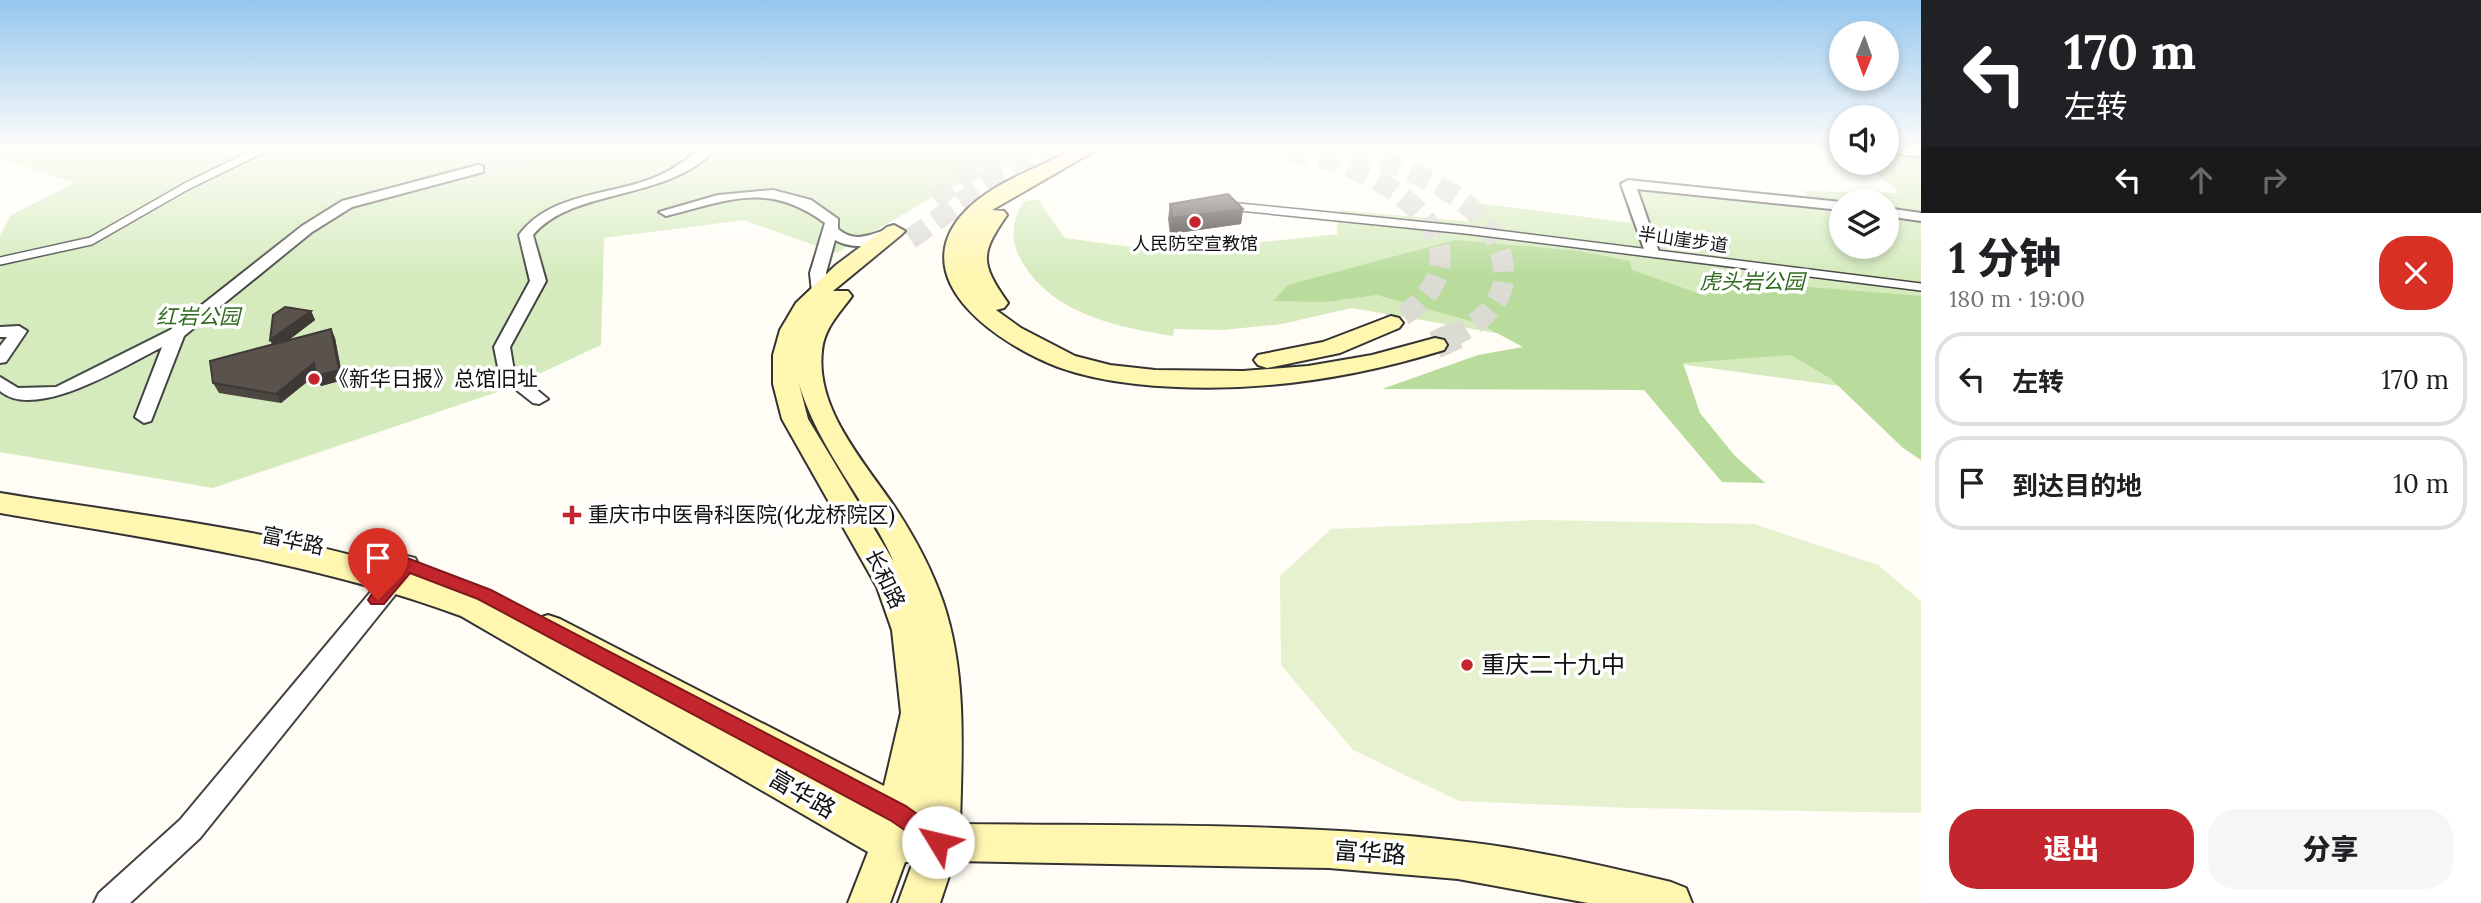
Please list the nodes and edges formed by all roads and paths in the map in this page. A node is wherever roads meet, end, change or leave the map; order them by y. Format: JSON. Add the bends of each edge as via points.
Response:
{"nodes":[{"id":1,"x":176,"y":192,"type":"edge"},
{"id":2,"x":391,"y":192,"type":"edge"},
{"id":3,"x":618,"y":192,"type":"edge"},
{"id":4,"x":1008,"y":192,"type":"edge"},
{"id":5,"x":1032,"y":192,"type":"edge"},
{"id":6,"x":1631,"y":192,"type":"edge"},
{"id":7,"x":1707,"y":192,"type":"edge"},
{"id":8,"x":1829,"y":205,"type":"edge"},
{"id":9,"x":1239,"y":207,"type":"edge"},
{"id":10,"x":666,"y":212,"type":"dead end"},
{"id":11,"x":1899,"y":214,"type":"edge"},
{"id":12,"x":1921,"y":217,"type":"edge"},
{"id":13,"x":831,"y":230,"type":"junction"},
{"id":14,"x":902,"y":235,"type":"junction"},
{"id":15,"x":1652,"y":252,"type":"junction"},
{"id":16,"x":0,"y":261,"type":"edge"},
{"id":17,"x":1921,"y":287,"type":"edge"},
{"id":18,"x":821,"y":292,"type":"junction"},
{"id":19,"x":1391,"y":323,"type":"tunnel mouth"},
{"id":20,"x":0,"y":332,"type":"edge"},
{"id":21,"x":176,"y":334,"type":"junction"},
{"id":22,"x":1435,"y":345,"type":"tunnel mouth"},
{"id":23,"x":0,"y":358,"type":"edge"},
{"id":24,"x":0,"y":382,"type":"edge"},
{"id":25,"x":539,"y":399,"type":"dead end"},
{"id":26,"x":144,"y":417,"type":"dead end"},
{"id":27,"x":0,"y":492,"type":"edge"},
{"id":28,"x":0,"y":503,"type":"edge"},
{"id":29,"x":401,"y":572,"type":"junction"},
{"id":30,"x":894,"y":829,"type":"junction"},
{"id":31,"x":938,"y":842,"type":"junction"},
{"id":32,"x":109,"y":903,"type":"edge"},
{"id":33,"x":869,"y":903,"type":"edge"},
{"id":34,"x":919,"y":903,"type":"edge"},
{"id":35,"x":1671,"y":903,"type":"edge"}],
"edges":[{"from":1,"to":16,"type":"lane","via":[[91,241]]},
{"from":2,"to":21,"type":"street","via":[[347,204],[307,229]]},
{"from":3,"to":25,"type":"street","via":[[555,211],[533,223],[526,235],[538,281],[502,347],[506,373]]},
{"from":4,"to":22,"type":"main road","via":[[967,222],[953,257],[957,276],[967,295],[1012,335],[1087,368],[1178,379],[1328,373]]},
{"from":5,"to":19,"type":"main road","via":[[983,227],[976,258],[983,290],[1027,326],[1096,354],[1132,362],[1216,366],[1340,346]]},
{"from":6,"to":15,"type":"street"},
{"from":7,"to":8,"type":"street"},
{"from":9,"to":15,"type":"lane","name":"半山崖步道"},
{"from":10,"to":13,"type":"street","via":[[762,194],[806,203],[833,222]]},
{"from":11,"to":12,"type":"street"},
{"from":13,"to":14,"type":"street","via":[[844,242],[857,243]]},
{"from":13,"to":18,"type":"street","via":[[818,272]]},
{"from":14,"to":18,"type":"main road","name":"长和路"},
{"from":14,"to":31,"type":"main road","name":"长和路","via":[[832,303],[815,327],[807,363],[819,412],[889,522],[918,579],[934,631],[945,709]]},
{"from":15,"to":17,"type":"lane","name":"半山崖步道"},
{"from":18,"to":30,"type":"main road","name":"长和路","via":[[794,322],[787,340],[785,390],[795,419],[893,587],[909,630],[919,713]]},
{"from":20,"to":23,"type":"street","via":[[19,331]]},
{"from":21,"to":24,"type":"street","via":[[59,392],[14,394]]},
{"from":21,"to":26,"type":"street"},
{"from":27,"to":29,"type":"main road","name":"富华路","via":[[178,518]]},
{"from":28,"to":29,"type":"main road","name":"富华路"},
{"from":29,"to":30,"type":"main road","name":"富华路"},
{"from":29,"to":32,"type":"street","via":[[190,829]]},
{"from":30,"to":31,"type":"main road","name":"富华路"},
{"from":30,"to":33,"type":"main road","name":"长和路"},
{"from":31,"to":34,"type":"main road","name":"长和路"},
{"from":31,"to":35,"type":"main road","name":"富华路","via":[[1340,849],[1460,860]]}]}
